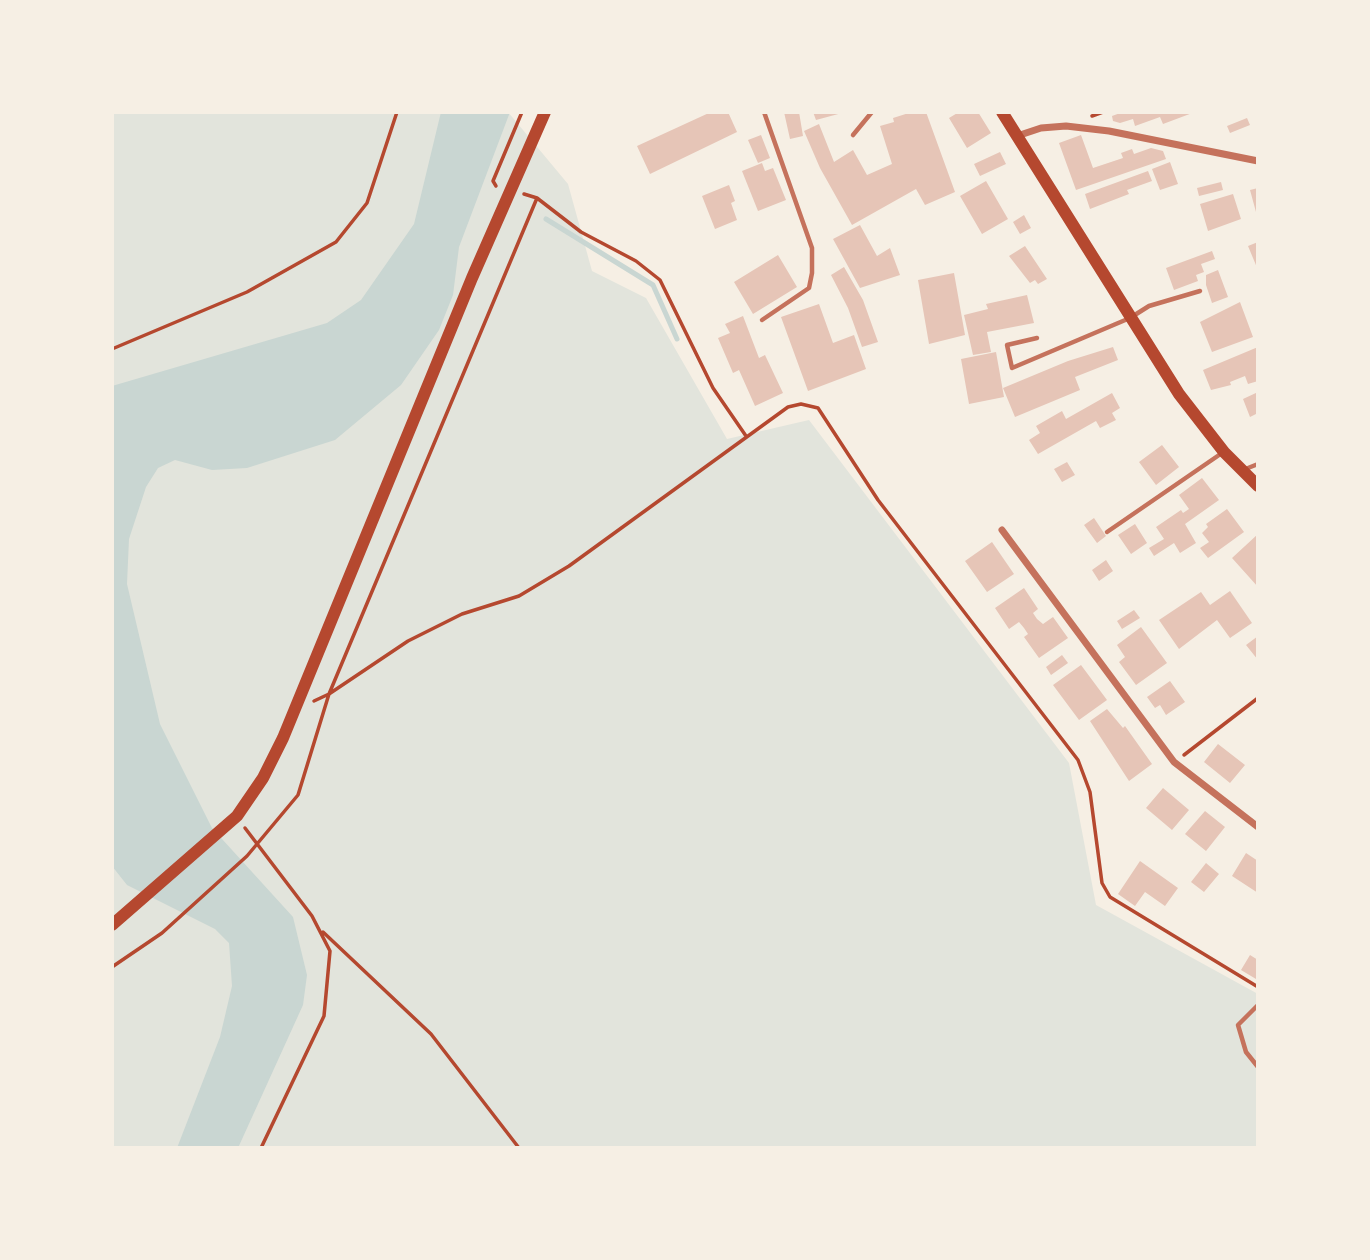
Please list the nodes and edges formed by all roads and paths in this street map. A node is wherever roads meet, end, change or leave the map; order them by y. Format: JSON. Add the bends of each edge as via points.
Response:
{"nodes":[{"id":1,"x":397,"y":112,"type":"edge"},
{"id":2,"x":522,"y":112,"type":"edge"},
{"id":3,"x":545,"y":112,"type":"edge"},
{"id":4,"x":764,"y":112,"type":"edge"},
{"id":5,"x":872,"y":112,"type":"edge"},
{"id":6,"x":1002,"y":112,"type":"edge"},
{"id":7,"x":853,"y":135,"type":"dead end"},
{"id":8,"x":1016,"y":136,"type":"junction"},
{"id":9,"x":1258,"y":161,"type":"edge"},
{"id":10,"x":513,"y":192,"type":"junction"},
{"id":11,"x":1200,"y":291,"type":"dead end"},
{"id":12,"x":1130,"y":318,"type":"junction"},
{"id":13,"x":762,"y":320,"type":"dead end"},
{"id":14,"x":1037,"y":338,"type":"dead end"},
{"id":15,"x":112,"y":349,"type":"edge"},
{"id":16,"x":746,"y":436,"type":"junction"},
{"id":17,"x":1224,"y":452,"type":"junction"},
{"id":18,"x":1258,"y":464,"type":"edge"},
{"id":19,"x":1242,"y":470,"type":"junction"},
{"id":20,"x":1258,"y":486,"type":"edge"},
{"id":21,"x":1002,"y":530,"type":"dead end"},
{"id":22,"x":1107,"y":531,"type":"dead end"},
{"id":23,"x":329,"y":695,"type":"junction"},
{"id":24,"x":1258,"y":698,"type":"edge"},
{"id":25,"x":1174,"y":762,"type":"junction"},
{"id":26,"x":237,"y":816,"type":"junction"},
{"id":27,"x":1258,"y":827,"type":"edge"},
{"id":28,"x":258,"y":845,"type":"junction"},
{"id":29,"x":112,"y":925,"type":"edge"},
{"id":30,"x":321,"y":930,"type":"junction"},
{"id":31,"x":112,"y":967,"type":"edge"},
{"id":32,"x":1258,"y":987,"type":"edge"},
{"id":33,"x":1258,"y":1005,"type":"edge"},
{"id":34,"x":1258,"y":1068,"type":"edge"},
{"id":35,"x":261,"y":1148,"type":"edge"},
{"id":36,"x":519,"y":1148,"type":"edge"}],
"edges":[{"from":1,"to":15,"type":"path","via":[[367,203],[337,242],[247,292]]},
{"from":2,"to":10,"type":"path","via":[[493,181]]},
{"from":3,"to":10,"type":"main road"},
{"from":4,"to":13,"type":"lane","via":[[812,248],[812,273],[809,288]]},
{"from":5,"to":7,"type":"lane"},
{"from":6,"to":8,"type":"main road"},
{"from":8,"to":9,"type":"street","via":[[1066,126]]},
{"from":8,"to":12,"type":"main road"},
{"from":10,"to":26,"type":"main road","via":[[472,278],[283,738]]},
{"from":11,"to":12,"type":"lane","via":[[1149,306]]},
{"from":12,"to":14,"type":"lane","via":[[1012,368],[1007,345]]},
{"from":12,"to":17,"type":"main road"},
{"from":16,"to":23,"type":"path","via":[[569,566],[519,596],[462,614],[408,641]]},
{"from":16,"to":23,"type":"path","via":[[713,388],[660,280],[636,261],[580,232],[537,198]]},
{"from":16,"to":32,"type":"path","via":[[788,407],[818,408],[878,500],[1078,760],[1090,792],[1102,883],[1110,897]]},
{"from":17,"to":19,"type":"main road"},
{"from":17,"to":22,"type":"lane"},
{"from":18,"to":19,"type":"lane"},
{"from":19,"to":20,"type":"main road"},
{"from":21,"to":25,"type":"street"},
{"from":23,"to":28,"type":"path","via":[[298,795]]},
{"from":24,"to":25,"type":"path"},
{"from":25,"to":27,"type":"street"},
{"from":26,"to":28,"type":"path"},
{"from":26,"to":29,"type":"main road"},
{"from":28,"to":30,"type":"path"},
{"from":28,"to":31,"type":"path","via":[[162,933]]},
{"from":30,"to":35,"type":"path","via":[[330,951],[324,1017]]},
{"from":30,"to":36,"type":"path","via":[[431,1034]]},
{"from":33,"to":34,"type":"lane","via":[[1238,1024],[1246,1052]]}]}
